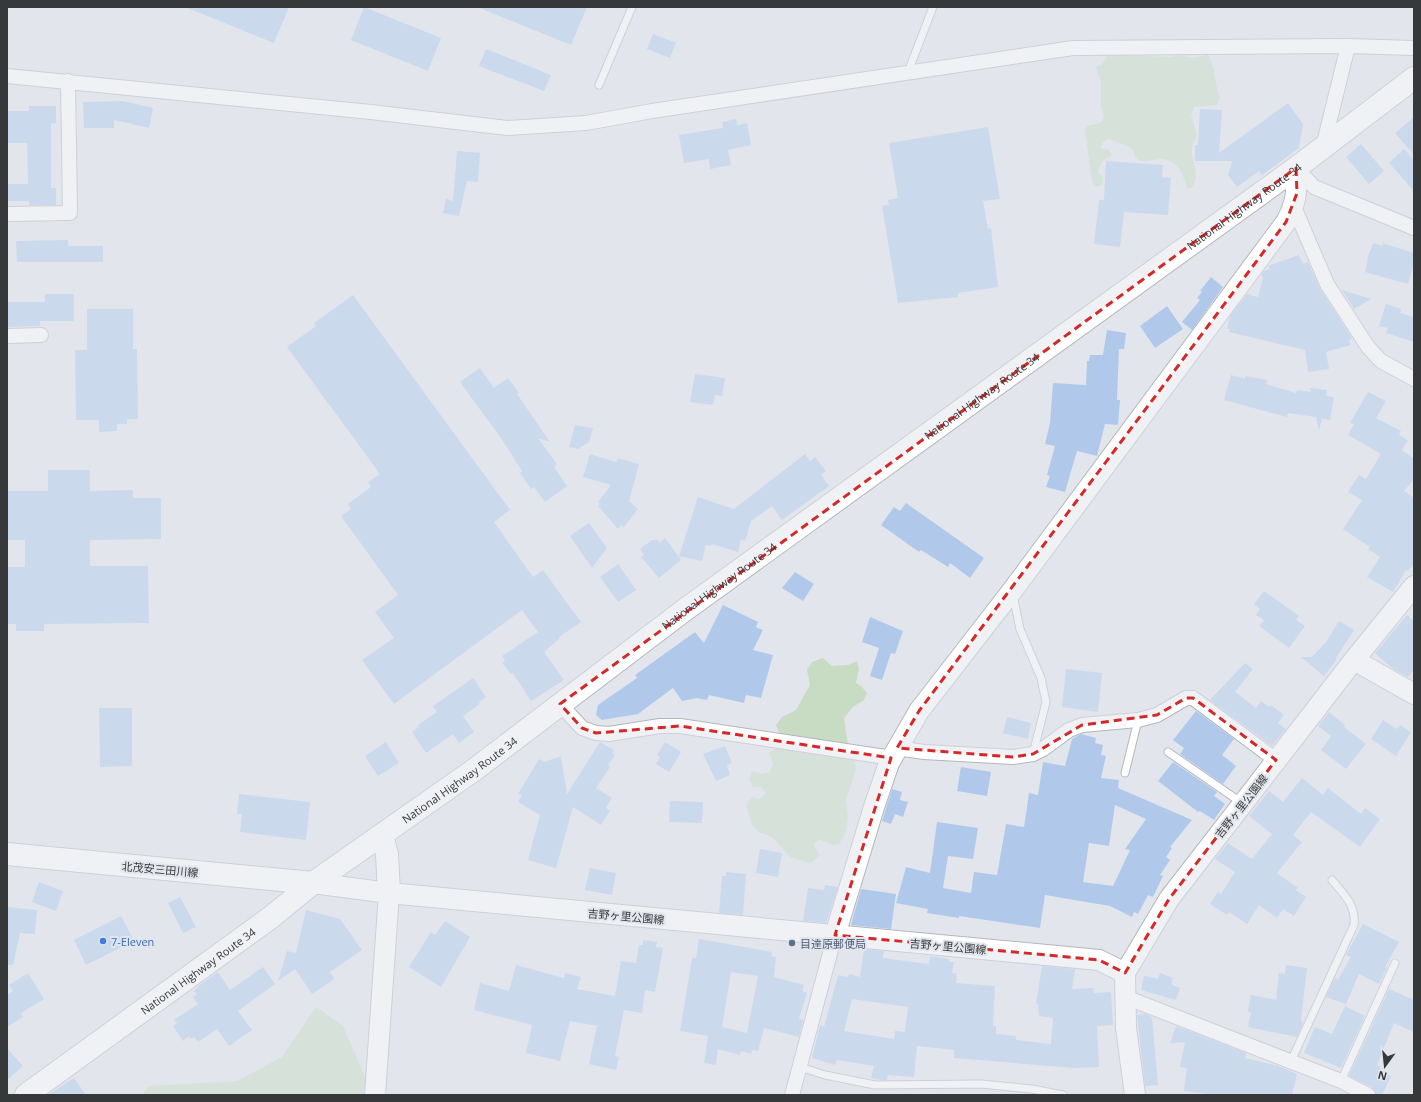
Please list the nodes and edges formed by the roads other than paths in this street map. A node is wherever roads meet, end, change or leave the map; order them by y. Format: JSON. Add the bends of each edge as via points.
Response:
{"nodes":[{"id":1,"x":632,"y":7,"type":"edge"},
{"id":2,"x":933,"y":7,"type":"edge"},
{"id":3,"x":1348,"y":46,"type":"junction"},
{"id":4,"x":1414,"y":48,"type":"edge"},
{"id":5,"x":908,"y":72,"type":"junction"},
{"id":6,"x":7,"y":76,"type":"edge"},
{"id":7,"x":1414,"y":78,"type":"edge"},
{"id":8,"x":68,"y":82,"type":"junction"},
{"id":9,"x":599,"y":85,"type":"dead end"},
{"id":10,"x":1323,"y":147,"type":"junction"},
{"id":11,"x":1296,"y":168,"type":"junction"},
{"id":12,"x":1294,"y":207,"type":"junction"},
{"id":13,"x":7,"y":214,"type":"edge"},
{"id":14,"x":1414,"y":228,"type":"edge"},
{"id":15,"x":41,"y":335,"type":"dead end"},
{"id":16,"x":7,"y":336,"type":"edge"},
{"id":17,"x":1414,"y":379,"type":"edge"},
{"id":18,"x":1414,"y":586,"type":"edge"},
{"id":19,"x":1012,"y":591,"type":"junction"},
{"id":20,"x":1354,"y":660,"type":"junction"},
{"id":21,"x":1414,"y":694,"type":"edge"},
{"id":22,"x":560,"y":704,"type":"junction"},
{"id":23,"x":1138,"y":720,"type":"junction"},
{"id":24,"x":1168,"y":752,"type":"dead end"},
{"id":25,"x":895,"y":753,"type":"junction"},
{"id":26,"x":1033,"y":754,"type":"junction"},
{"id":27,"x":1276,"y":760,"type":"junction"},
{"id":28,"x":1125,"y":773,"type":"dead end"},
{"id":29,"x":1243,"y":803,"type":"junction"},
{"id":30,"x":382,"y":834,"type":"junction"},
{"id":31,"x":7,"y":854,"type":"edge"},
{"id":32,"x":1332,"y":880,"type":"dead end"},
{"id":33,"x":313,"y":883,"type":"junction"},
{"id":34,"x":389,"y":893,"type":"junction"},
{"id":35,"x":835,"y":936,"type":"junction"},
{"id":36,"x":1395,"y":962,"type":"dead end"},
{"id":37,"x":1124,"y":973,"type":"junction"},
{"id":38,"x":1125,"y":997,"type":"junction"},
{"id":39,"x":1291,"y":1061,"type":"junction"},
{"id":40,"x":800,"y":1067,"type":"junction"},
{"id":41,"x":1341,"y":1081,"type":"junction"},
{"id":42,"x":26,"y":1095,"type":"edge"},
{"id":43,"x":375,"y":1095,"type":"edge"},
{"id":44,"x":792,"y":1095,"type":"edge"},
{"id":45,"x":1063,"y":1095,"type":"edge"},
{"id":46,"x":1134,"y":1095,"type":"edge"},
{"id":47,"x":1368,"y":1095,"type":"edge"}],
"edges":[{"from":1,"to":9,"type":"lane"},
{"from":2,"to":5,"type":"lane"},
{"from":3,"to":4,"type":"street"},
{"from":3,"to":5,"type":"street","via":[[1073,48]]},
{"from":3,"to":10,"type":"street"},
{"from":5,"to":8,"type":"street","via":[[586,123],[507,128]]},
{"from":6,"to":8,"type":"street"},
{"from":7,"to":10,"type":"main road","name":"National Highway Route 34"},
{"from":8,"to":13,"type":"street","via":[[70,213]]},
{"from":10,"to":11,"type":"main road","name":"National Highway Route 34"},
{"from":11,"to":12,"type":"street","via":[[1297,193]]},
{"from":11,"to":14,"type":"street","via":[[1314,187]]},
{"from":11,"to":22,"type":"main road","name":"National Highway Route 34"},
{"from":12,"to":17,"type":"street","via":[[1327,284],[1368,347],[1381,361]]},
{"from":12,"to":19,"type":"street","via":[[1286,222]]},
{"from":15,"to":16,"type":"street"},
{"from":18,"to":20,"type":"street","name":"吉野ヶ里公園線"},
{"from":19,"to":25,"type":"street","via":[[919,711]]},
{"from":19,"to":26,"type":"lane","via":[[1020,629],[1041,678],[1046,702]]},
{"from":20,"to":21,"type":"street"},
{"from":20,"to":27,"type":"street","name":"吉野ヶ里公園線"},
{"from":22,"to":25,"type":"street","via":[[582,728],[596,733],[609,734],[660,726],[680,726]]},
{"from":22,"to":30,"type":"main road","name":"National Highway Route 34","via":[[474,770]]},
{"from":23,"to":26,"type":"street","via":[[1082,725],[1069,730]]},
{"from":23,"to":27,"type":"street","via":[[1157,715],[1186,698],[1193,698]]},
{"from":23,"to":28,"type":"lane"},
{"from":24,"to":29,"type":"lane"},
{"from":25,"to":26,"type":"street","via":[[1013,757]]},
{"from":25,"to":35,"type":"street","via":[[874,807]]},
{"from":27,"to":29,"type":"street","name":"吉野ヶ里公園線"},
{"from":29,"to":37,"type":"street","name":"吉野ヶ里公園線","via":[[1169,899]]},
{"from":30,"to":33,"type":"main road","name":"National Highway Route 34"},
{"from":30,"to":34,"type":"main road","via":[[387,854]]},
{"from":31,"to":33,"type":"main road","name":"北茂安三田川線"},
{"from":32,"to":39,"type":"lane","via":[[1350,902],[1355,913],[1354,924]]},
{"from":33,"to":34,"type":"street","name":"吉野ヶ里公園線"},
{"from":33,"to":42,"type":"main road","name":"National Highway Route 34","via":[[270,918]]},
{"from":34,"to":35,"type":"street","name":"吉野ヶ里公園線"},
{"from":34,"to":43,"type":"street"},
{"from":35,"to":37,"type":"street","name":"吉野ヶ里公園線","via":[[1098,960]]},
{"from":35,"to":40,"type":"street"},
{"from":36,"to":41,"type":"lane"},
{"from":37,"to":38,"type":"street"},
{"from":38,"to":39,"type":"street"},
{"from":38,"to":46,"type":"street"},
{"from":39,"to":41,"type":"street"},
{"from":40,"to":44,"type":"street"},
{"from":40,"to":45,"type":"lane","via":[[875,1085],[981,1084]]},
{"from":41,"to":47,"type":"street"}]}
